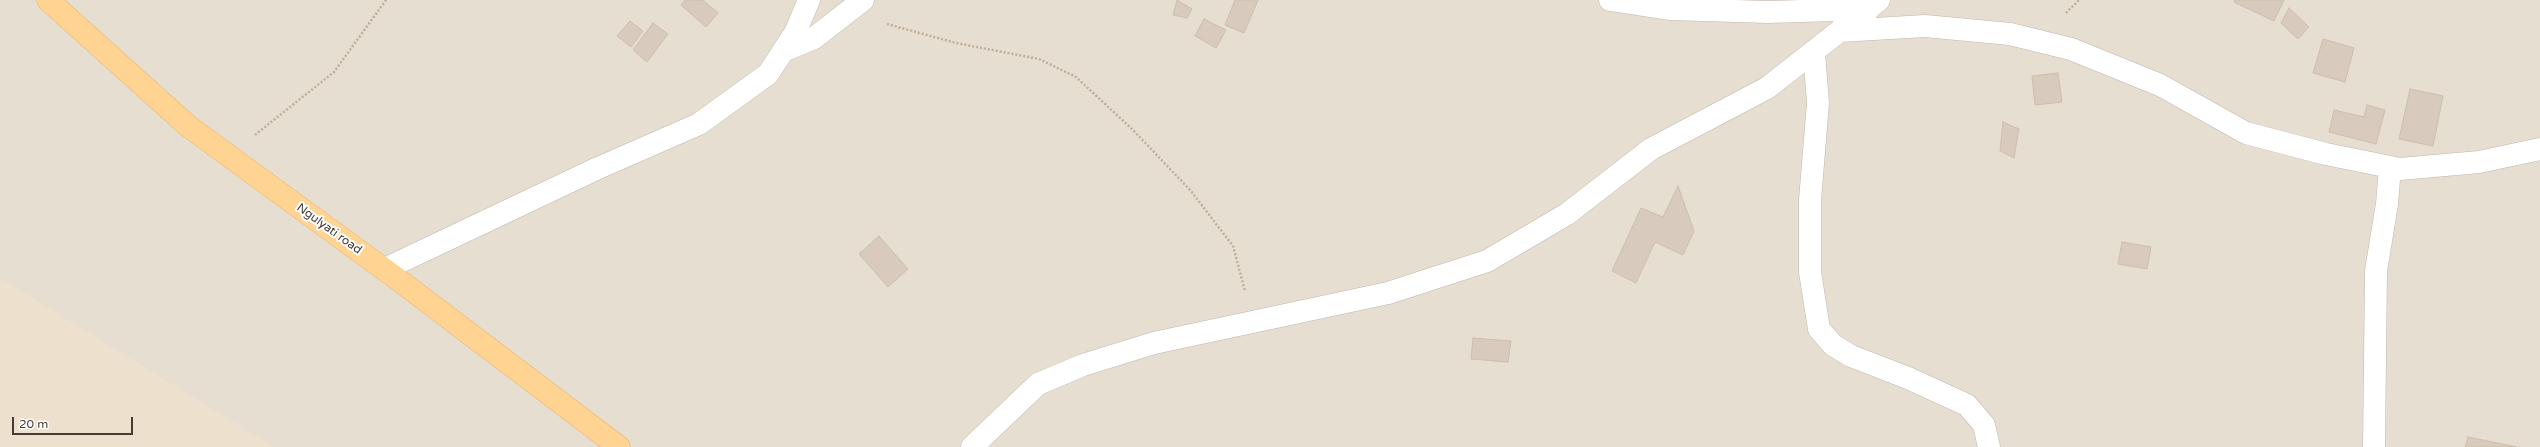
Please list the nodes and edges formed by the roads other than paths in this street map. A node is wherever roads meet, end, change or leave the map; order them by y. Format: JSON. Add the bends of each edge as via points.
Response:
{"nodes":[{"id":1,"x":48,"y":0,"type":"edge"},
{"id":2,"x":809,"y":0,"type":"edge"},
{"id":3,"x":863,"y":0,"type":"edge"},
{"id":4,"x":1623,"y":1,"type":"edge"},
{"id":5,"x":1874,"y":4,"type":"edge"},
{"id":6,"x":1840,"y":31,"type":"junction"},
{"id":7,"x":783,"y":51,"type":"junction"},
{"id":8,"x":1814,"y":52,"type":"junction"},
{"id":9,"x":2540,"y":149,"type":"edge"},
{"id":10,"x":2390,"y":167,"type":"junction"},
{"id":11,"x":384,"y":270,"type":"junction"},
{"id":12,"x":619,"y":447,"type":"edge"},
{"id":13,"x":972,"y":447,"type":"edge"},
{"id":14,"x":1989,"y":447,"type":"edge"},
{"id":15,"x":2374,"y":447,"type":"edge"}],
"edges":[{"from":1,"to":11,"type":"main road","name":"Ngulyati road","via":[[188,126]]},
{"from":2,"to":7,"type":"street","via":[[795,33]]},
{"from":3,"to":7,"type":"street","via":[[814,38]]},
{"from":4,"to":5,"type":"street","via":[[1670,9],[1768,12]]},
{"from":5,"to":6,"type":"street"},
{"from":6,"to":8,"type":"street"},
{"from":6,"to":10,"type":"street","via":[[1925,26],[2010,34],[2071,49],[2160,86],[2246,133],[2326,154]]},
{"from":7,"to":11,"type":"street","via":[[768,74],[699,124],[596,169]]},
{"from":8,"to":13,"type":"street","via":[[1767,88],[1651,149],[1567,214],[1487,261],[1388,293],[1154,343],[1083,365],[1038,384]]},
{"from":8,"to":14,"type":"street","via":[[1818,103],[1810,200],[1810,272],[1819,329],[1833,345],[1851,356],[1967,404],[1984,425]]},
{"from":9,"to":10,"type":"street","via":[[2479,162],[2400,169]]},
{"from":10,"to":15,"type":"street","via":[[2376,271]]},
{"from":11,"to":12,"type":"main road","name":"Ngulyati road"}]}
